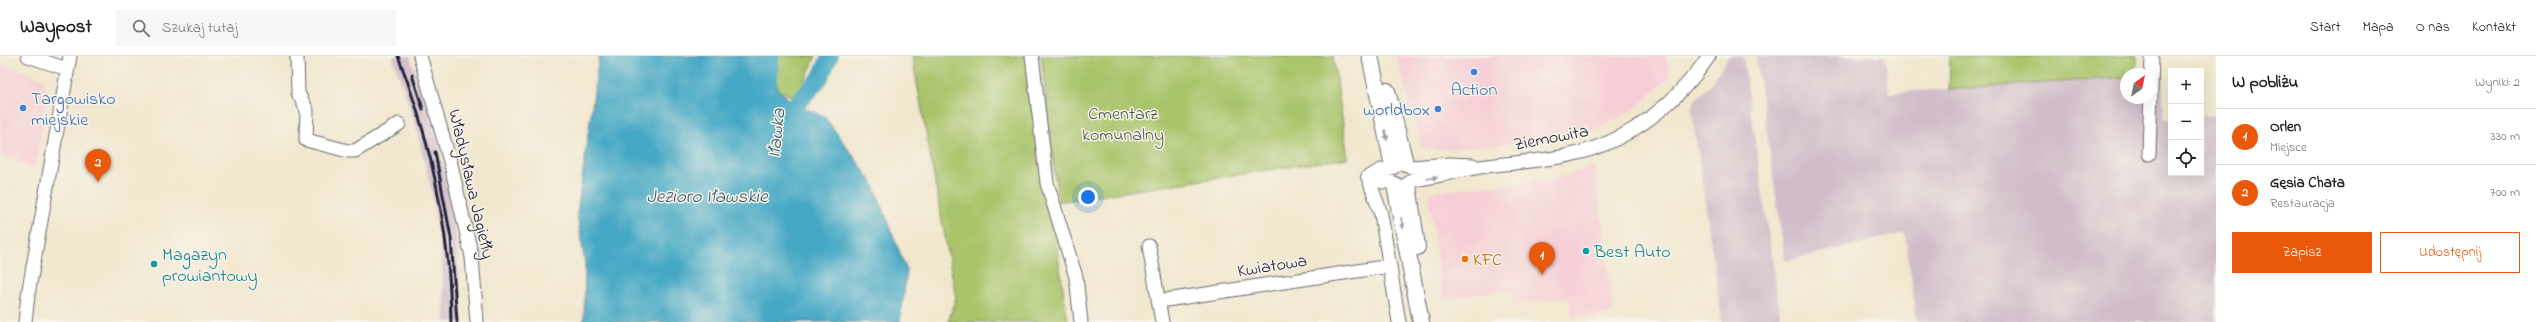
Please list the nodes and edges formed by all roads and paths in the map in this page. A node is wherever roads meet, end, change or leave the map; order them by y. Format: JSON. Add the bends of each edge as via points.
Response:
{"nodes":[{"id":1,"x":28,"y":56,"type":"edge"},
{"id":2,"x":70,"y":56,"type":"edge"},
{"id":3,"x":297,"y":56,"type":"edge"},
{"id":4,"x":420,"y":56,"type":"edge"},
{"id":5,"x":1032,"y":56,"type":"edge"},
{"id":6,"x":1370,"y":56,"type":"edge"},
{"id":7,"x":1379,"y":56,"type":"edge"},
{"id":8,"x":1709,"y":56,"type":"edge"},
{"id":9,"x":2152,"y":56,"type":"edge"},
{"id":10,"x":67,"y":69,"type":"junction"},
{"id":11,"x":399,"y":124,"type":"dead end"},
{"id":12,"x":2149,"y":154,"type":"dead end"},
{"id":13,"x":1401,"y":175,"type":"junction"},
{"id":14,"x":1149,"y":246,"type":"dead end"},
{"id":15,"x":1390,"y":266,"type":"junction"},
{"id":16,"x":1160,"y":300,"type":"junction"},
{"id":17,"x":25,"y":322,"type":"edge"},
{"id":18,"x":477,"y":322,"type":"edge"},
{"id":19,"x":1081,"y":322,"type":"edge"},
{"id":20,"x":1162,"y":322,"type":"edge"},
{"id":21,"x":1398,"y":322,"type":"edge"},
{"id":22,"x":1421,"y":322,"type":"edge"}],
"edges":[{"from":1,"to":10,"type":"street"},
{"from":2,"to":10,"type":"street"},
{"from":3,"to":11,"type":"street","via":[[298,93],[307,110],[306,140],[348,152],[355,151]]},
{"from":4,"to":18,"type":"street","name":"Władysława Jagiełły","via":[[449,158],[472,257]]},
{"from":5,"to":19,"type":"street","via":[[1047,183],[1076,277]]},
{"from":6,"to":13,"type":"main road","one_way":true},
{"from":7,"to":13,"type":"main road"},
{"from":8,"to":13,"type":"street","name":"Ziemowita","via":[[1665,106],[1644,123],[1610,142],[1568,156],[1485,166],[1450,164]]},
{"from":9,"to":12,"type":"street"},
{"from":10,"to":17,"type":"street"},
{"from":13,"to":15,"type":"street","name":"Ziemowita","via":[[1383,182],[1368,177],[1381,214]]},
{"from":13,"to":22,"type":"main road","via":[[1422,280]]},
{"from":14,"to":16,"type":"street"},
{"from":15,"to":16,"type":"street","name":"Kwiatowa"},
{"from":15,"to":21,"type":"street"},
{"from":16,"to":20,"type":"street"}]}
